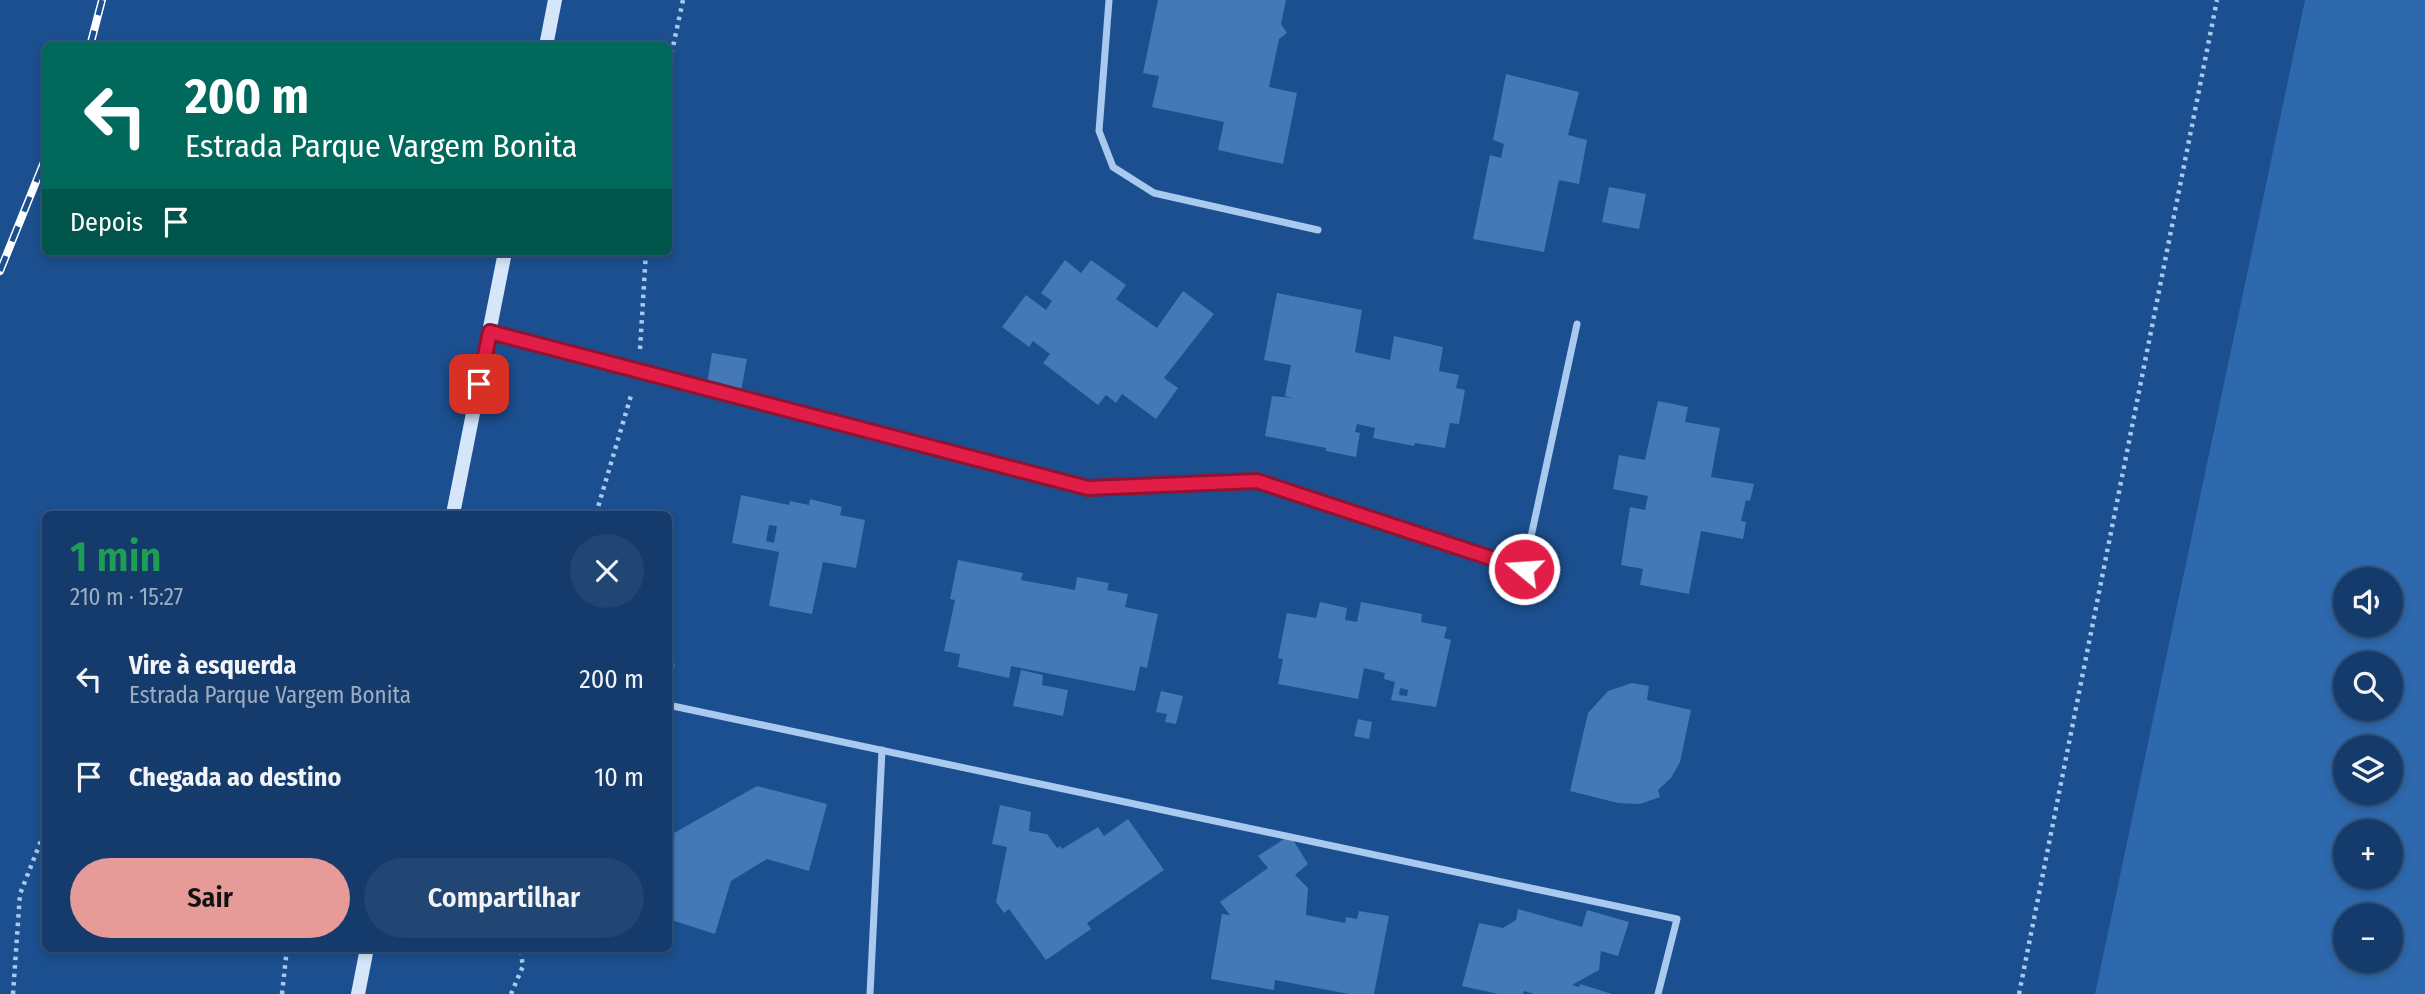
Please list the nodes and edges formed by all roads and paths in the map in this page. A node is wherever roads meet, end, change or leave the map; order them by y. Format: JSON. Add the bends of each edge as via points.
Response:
{"nodes":[{"id":1,"x":555,"y":0,"type":"edge"},
{"id":2,"x":683,"y":0,"type":"edge"},
{"id":3,"x":1109,"y":0,"type":"edge"},
{"id":4,"x":2217,"y":0,"type":"edge"},
{"id":5,"x":547,"y":42,"type":"edge"},
{"id":6,"x":672,"y":51,"type":"edge"},
{"id":7,"x":1318,"y":230,"type":"dead end"},
{"id":8,"x":504,"y":256,"type":"edge"},
{"id":9,"x":1577,"y":324,"type":"dead end"},
{"id":10,"x":490,"y":332,"type":"junction"},
{"id":11,"x":454,"y":511,"type":"edge"},
{"id":12,"x":672,"y":706,"type":"edge"},
{"id":13,"x":882,"y":750,"type":"junction"},
{"id":14,"x":42,"y":838,"type":"edge"},
{"id":15,"x":287,"y":952,"type":"edge"},
{"id":16,"x":366,"y":952,"type":"edge"},
{"id":17,"x":521,"y":952,"type":"edge"},
{"id":18,"x":13,"y":994,"type":"edge"},
{"id":19,"x":282,"y":994,"type":"edge"},
{"id":20,"x":358,"y":994,"type":"edge"},
{"id":21,"x":511,"y":994,"type":"edge"},
{"id":22,"x":870,"y":994,"type":"edge"},
{"id":23,"x":1658,"y":994,"type":"edge"},
{"id":24,"x":2019,"y":994,"type":"edge"}],
"edges":[{"from":1,"to":5,"type":"main road"},
{"from":2,"to":6,"type":"path"},
{"from":3,"to":7,"type":"street","via":[[1099,131],[1113,167],[1154,193]]},
{"from":4,"to":24,"type":"path"},
{"from":8,"to":10,"type":"main road"},
{"from":9,"to":10,"type":"street","via":[[1524,569],[1257,481],[1088,488]]},
{"from":10,"to":11,"type":"main road"},
{"from":12,"to":13,"type":"street"},
{"from":13,"to":22,"type":"street"},
{"from":13,"to":23,"type":"street","via":[[1678,919]]},
{"from":14,"to":18,"type":"path","via":[[20,894]]},
{"from":15,"to":19,"type":"path"},
{"from":16,"to":20,"type":"main road"},
{"from":17,"to":21,"type":"path","via":[[523,966]]}]}
